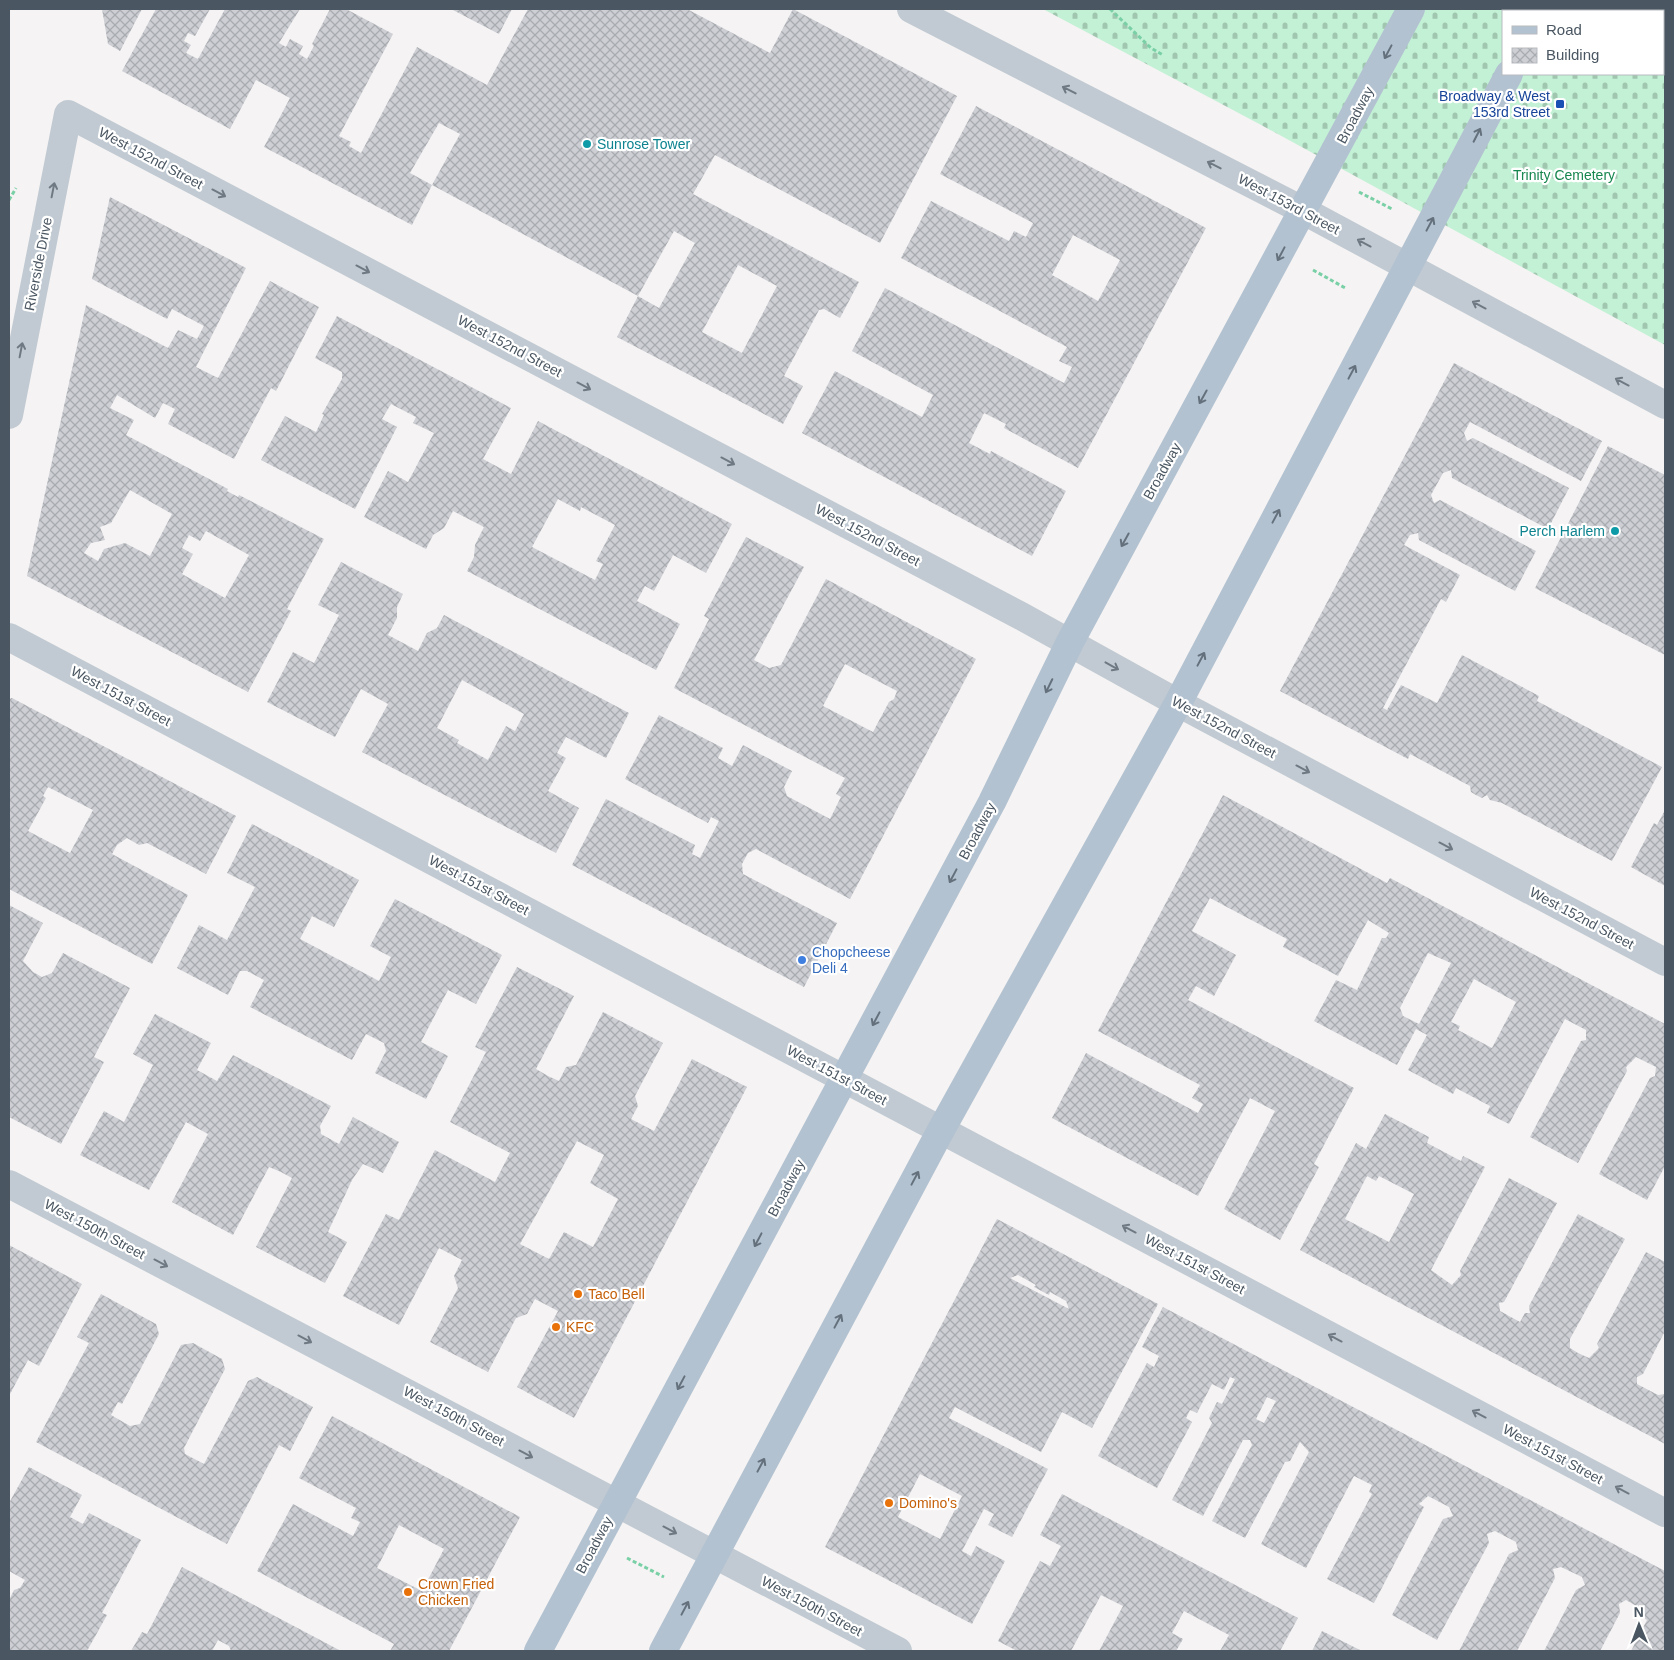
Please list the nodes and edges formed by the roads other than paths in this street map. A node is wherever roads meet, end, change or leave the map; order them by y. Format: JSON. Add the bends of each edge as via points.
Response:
{"nodes":[{"id":1,"x":911,"y":9,"type":"edge"},
{"id":2,"x":1411,"y":9,"type":"edge"},
{"id":3,"x":1508,"y":75,"type":"edge"},
{"id":4,"x":68,"y":114,"type":"joint"},
{"id":5,"x":1304,"y":211,"type":"junction"},
{"id":6,"x":1407,"y":266,"type":"junction"},
{"id":7,"x":1665,"y":405,"type":"edge"},
{"id":8,"x":9,"y":415,"type":"edge"},
{"id":9,"x":9,"y":636,"type":"edge"},
{"id":10,"x":1070,"y":642,"type":"junction"},
{"id":11,"x":1178,"y":703,"type":"junction"},
{"id":12,"x":1665,"y":962,"type":"edge"},
{"id":13,"x":844,"y":1079,"type":"junction"},
{"id":14,"x":941,"y":1130,"type":"junction"},
{"id":15,"x":9,"y":1184,"type":"edge"},
{"id":16,"x":617,"y":1502,"type":"junction"},
{"id":17,"x":1665,"y":1513,"type":"edge"},
{"id":18,"x":714,"y":1554,"type":"junction"},
{"id":19,"x":538,"y":1651,"type":"edge"},
{"id":20,"x":662,"y":1651,"type":"edge"},
{"id":21,"x":898,"y":1651,"type":"edge"}],
"edges":[{"from":5,"to":1,"type":"street","name":"West 153rd Street","one_way":true},
{"from":2,"to":5,"type":"main road","name":"Broadway","one_way":true},
{"from":6,"to":3,"type":"main road","one_way":true},
{"from":8,"to":4,"type":"street","name":"Riverside Drive","one_way":true},
{"from":4,"to":10,"type":"street","name":"West 152nd Street","one_way":true},
{"from":6,"to":5,"type":"street","name":"West 153rd Street","one_way":true},
{"from":5,"to":10,"type":"main road","name":"Broadway","one_way":true},
{"from":7,"to":6,"type":"street","name":"West 153rd Street","one_way":true},
{"from":11,"to":6,"type":"main road","one_way":true},
{"from":9,"to":13,"type":"street","name":"West 151st Street"},
{"from":10,"to":11,"type":"street","name":"West 152nd Street","one_way":true},
{"from":10,"to":13,"type":"main road","name":"Broadway","one_way":true,"via":[[992,802]]},
{"from":11,"to":12,"type":"street","name":"West 152nd Street","one_way":true},
{"from":11,"to":14,"type":"main road"},
{"from":13,"to":14,"type":"street","name":"West 151st Street"},
{"from":13,"to":16,"type":"main road","name":"Broadway","one_way":true},
{"from":17,"to":14,"type":"street","name":"West 151st Street","one_way":true},
{"from":18,"to":14,"type":"main road","one_way":true},
{"from":15,"to":16,"type":"street","name":"West 150th Street","one_way":true},
{"from":16,"to":18,"type":"street","name":"West 150th Street","one_way":true},
{"from":16,"to":19,"type":"main road","name":"Broadway"},
{"from":20,"to":18,"type":"main road","one_way":true},
{"from":18,"to":21,"type":"street","name":"West 150th Street"}]}
